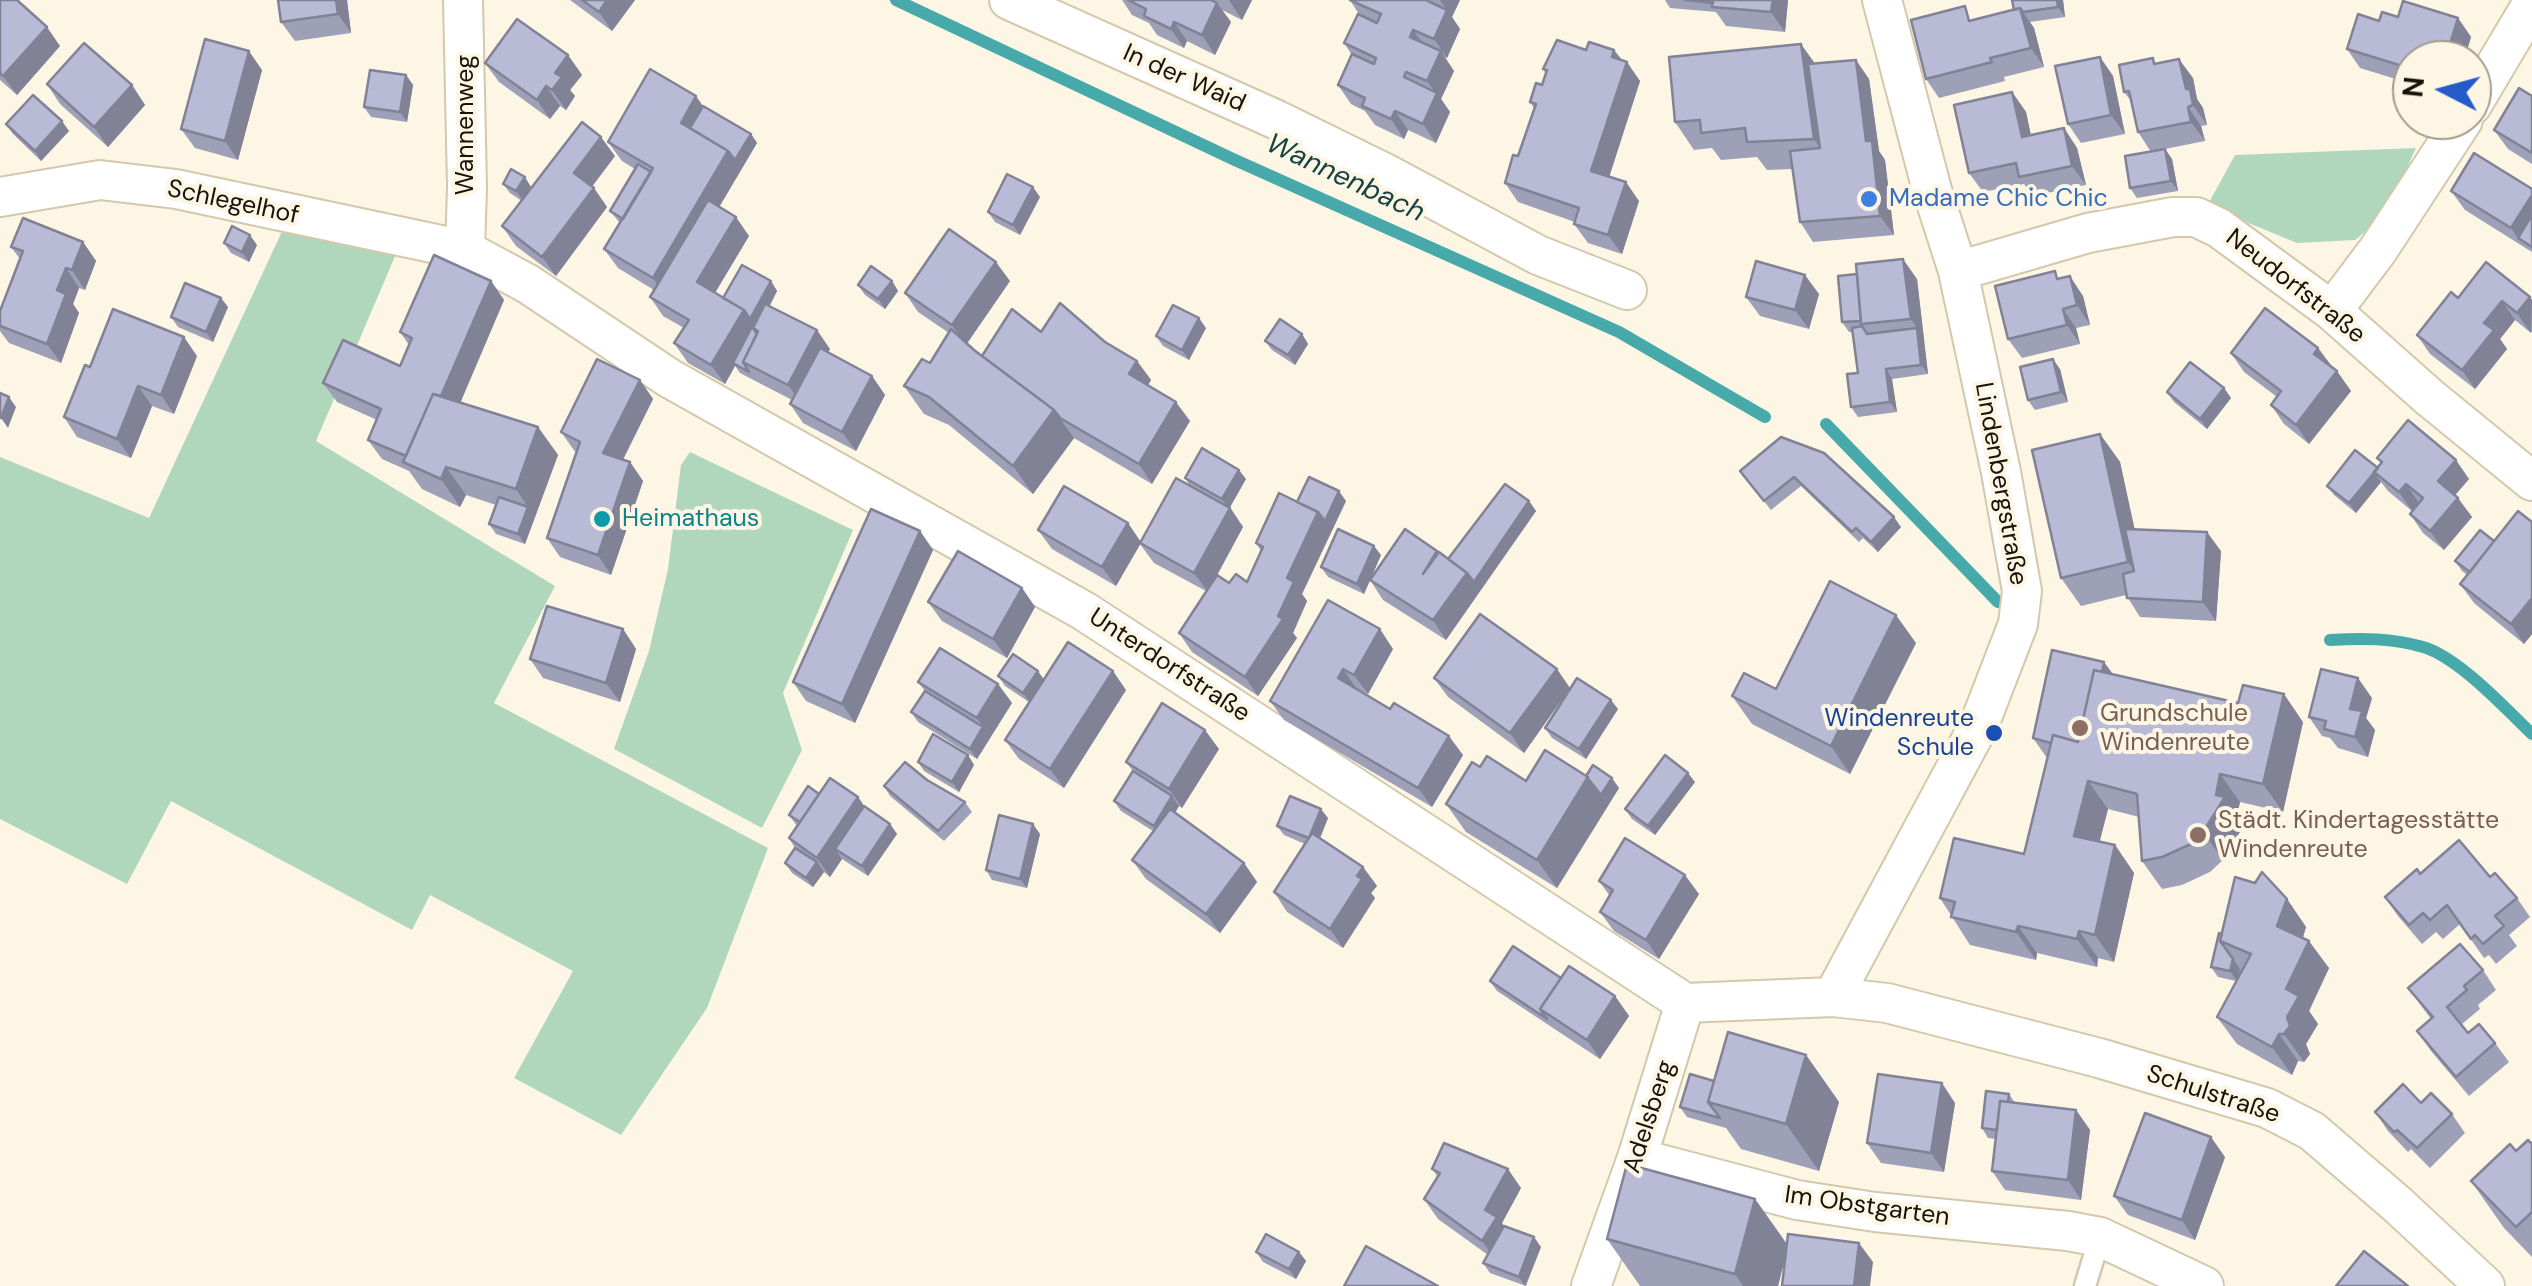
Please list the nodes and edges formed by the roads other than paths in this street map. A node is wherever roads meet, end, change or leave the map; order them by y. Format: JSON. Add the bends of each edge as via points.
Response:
{"nodes":[{"id":1,"x":463,"y":0,"type":"edge"},
{"id":2,"x":1008,"y":0,"type":"edge"},
{"id":3,"x":1882,"y":0,"type":"edge"},
{"id":4,"x":2532,"y":4,"type":"edge"},
{"id":5,"x":2492,"y":71,"type":"edge"},
{"id":6,"x":2451,"y":140,"type":"edge"},
{"id":7,"x":0,"y":197,"type":"edge"},
{"id":8,"x":465,"y":250,"type":"junction"},
{"id":9,"x":1958,"y":272,"type":"junction"},
{"id":10,"x":1627,"y":290,"type":"dead end"},
{"id":11,"x":2332,"y":311,"type":"junction"},
{"id":12,"x":2532,"y":481,"type":"edge"},
{"id":13,"x":1833,"y":997,"type":"junction"},
{"id":14,"x":1686,"y":1004,"type":"junction"},
{"id":15,"x":1637,"y":1158,"type":"junction"},
{"id":16,"x":2100,"y":1237,"type":"junction"},
{"id":17,"x":1591,"y":1286,"type":"edge"},
{"id":18,"x":2085,"y":1286,"type":"edge"},
{"id":19,"x":2204,"y":1286,"type":"edge"},
{"id":20,"x":2485,"y":1286,"type":"edge"}],
"edges":[{"from":1,"to":8,"type":"street","name":"Wannenweg"},
{"from":2,"to":10,"type":"street","name":"In der Waid","via":[[1276,120],[1538,255]]},
{"from":3,"to":9,"type":"street","name":"Lindenbergstraße"},
{"from":4,"to":5,"type":"street"},
{"from":6,"to":11,"type":"street"},
{"from":7,"to":8,"type":"street","name":"Schlegelhof","via":[[100,180]]},
{"from":8,"to":14,"type":"street","name":"Unterdorfstraße","via":[[668,378],[1084,611]]},
{"from":9,"to":11,"type":"street","name":"Neudorfstraße","via":[[2088,233],[2196,217]]},
{"from":9,"to":13,"type":"street","name":"Lindenbergstraße","via":[[2022,591],[2018,624],[1979,725]]},
{"from":11,"to":12,"type":"street","name":"Neudorfstraße"},
{"from":13,"to":14,"type":"street"},
{"from":13,"to":20,"type":"street","name":"Schulstraße","via":[[1887,1002],[2267,1108],[2312,1132]]},
{"from":14,"to":15,"type":"street","name":"Adelsberg"},
{"from":15,"to":16,"type":"street","name":"Im Obstgarten","via":[[1797,1200]]},
{"from":15,"to":17,"type":"street","name":"Adelsberg"},
{"from":16,"to":18,"type":"lane"},
{"from":16,"to":19,"type":"street","name":"Im Obstgarten"}]}
